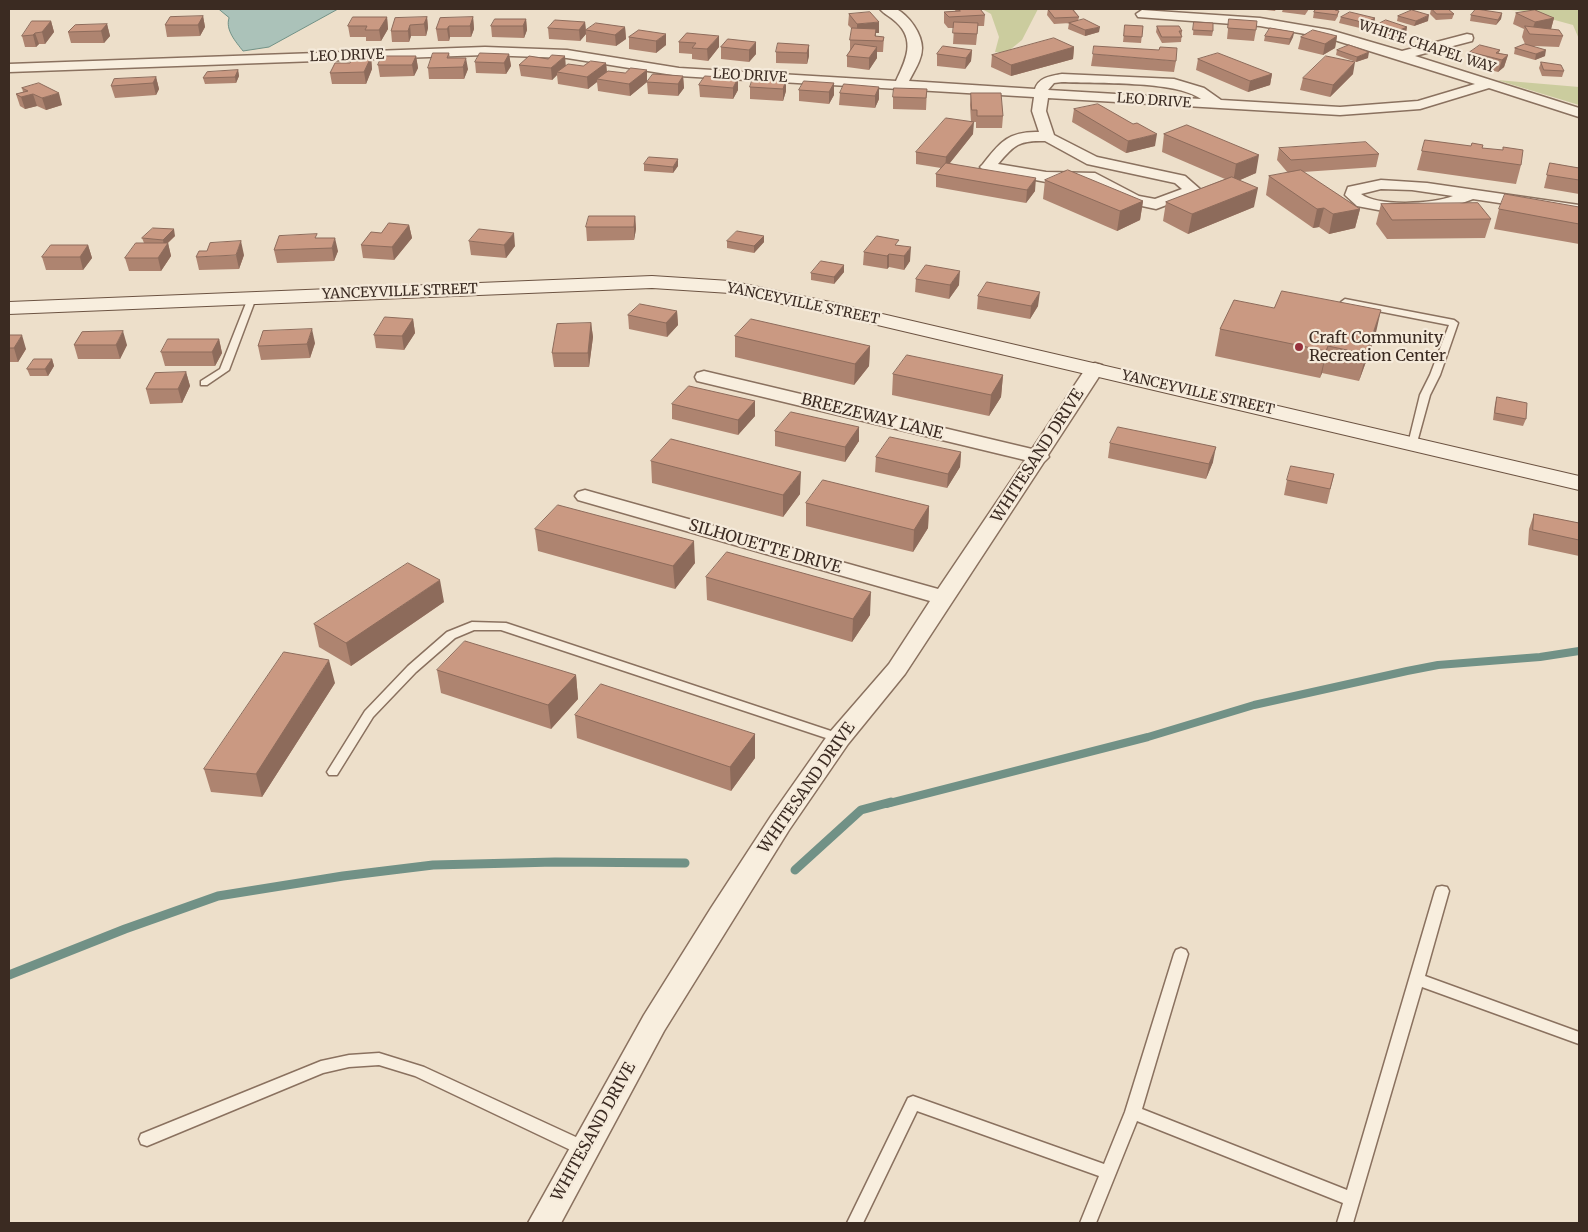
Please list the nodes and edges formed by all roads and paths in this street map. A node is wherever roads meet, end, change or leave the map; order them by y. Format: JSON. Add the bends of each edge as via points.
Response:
{"nodes":[{"id":1,"x":886,"y":9,"type":"edge"},
{"id":2,"x":1142,"y":14,"type":"dead end"},
{"id":3,"x":1467,"y":38,"type":"dead end"},
{"id":4,"x":1402,"y":55,"type":"junction"},
{"id":5,"x":9,"y":68,"type":"edge"},
{"id":6,"x":900,"y":84,"type":"junction"},
{"id":7,"x":1488,"y":84,"type":"junction"},
{"id":8,"x":1041,"y":94,"type":"junction"},
{"id":9,"x":1579,"y":113,"type":"edge"},
{"id":10,"x":1048,"y":137,"type":"junction"},
{"id":11,"x":1092,"y":161,"type":"junction"},
{"id":12,"x":1077,"y":176,"type":"junction"},
{"id":13,"x":1471,"y":194,"type":"junction"},
{"id":14,"x":1579,"y":210,"type":"edge"},
{"id":15,"x":252,"y":298,"type":"junction"},
{"id":16,"x":1345,"y":302,"type":"edge"},
{"id":17,"x":9,"y":308,"type":"edge"},
{"id":18,"x":1095,"y":369,"type":"junction"},
{"id":19,"x":704,"y":376,"type":"dead end"},
{"id":20,"x":204,"y":383,"type":"dead end"},
{"id":21,"x":1413,"y":444,"type":"junction"},
{"id":22,"x":1039,"y":457,"type":"junction"},
{"id":23,"x":1579,"y":483,"type":"edge"},
{"id":24,"x":585,"y":496,"type":"dead end"},
{"id":25,"x":944,"y":598,"type":"junction"},
{"id":26,"x":839,"y":738,"type":"junction"},
{"id":27,"x":333,"y":772,"type":"dead end"},
{"id":28,"x":1442,"y":891,"type":"dead end"},
{"id":29,"x":1181,"y":954,"type":"dead end"},
{"id":30,"x":1417,"y":979,"type":"junction"},
{"id":31,"x":1579,"y":1038,"type":"edge"},
{"id":32,"x":1132,"y":1112,"type":"junction"},
{"id":33,"x":147,"y":1139,"type":"dead end"},
{"id":34,"x":586,"y":1149,"type":"junction"},
{"id":35,"x":1108,"y":1172,"type":"junction"},
{"id":36,"x":1352,"y":1199,"type":"junction"},
{"id":37,"x":544,"y":1223,"type":"edge"},
{"id":38,"x":855,"y":1223,"type":"edge"},
{"id":39,"x":1088,"y":1223,"type":"edge"},
{"id":40,"x":1345,"y":1223,"type":"edge"}],
"edges":[{"from":1,"to":6,"type":"street","via":[[897,15],[913,34],[915,54]]},
{"from":2,"to":4,"type":"street","name":"WHITE CHAPEL WAY","via":[[1288,25]]},
{"from":3,"to":4,"type":"street"},
{"from":4,"to":7,"type":"street","name":"WHITE CHAPEL WAY"},
{"from":5,"to":6,"type":"street","name":"LEO DRIVE","via":[[495,51],[567,54],[679,72]]},
{"from":6,"to":8,"type":"street","name":"LEO DRIVE"},
{"from":7,"to":8,"type":"street","via":[[1420,105],[1368,110],[1310,111],[1218,105],[1199,91],[1174,83],[1062,78],[1050,80],[1042,86]]},
{"from":7,"to":9,"type":"street","name":"WHITE CHAPEL WAY"},
{"from":8,"to":10,"type":"street","via":[[1039,111]]},
{"from":10,"to":11,"type":"street"},
{"from":10,"to":12,"type":"street","via":[[1029,135],[1009,141],[988,167],[1046,177]]},
{"from":11,"to":12,"type":"street","via":[[1093,166]]},
{"from":11,"to":12,"type":"street","via":[[1180,179],[1193,190],[1156,204],[1134,200],[1095,178]]},
{"from":13,"to":13,"type":"street","via":[[1402,185],[1353,190],[1353,195],[1363,203],[1388,207],[1446,204]]},
{"from":13,"to":14,"type":"street"},
{"from":15,"to":17,"type":"main road","name":"YANCEYVILLE STREET"},
{"from":15,"to":18,"type":"main road","name":"YANCEYVILLE STREET","via":[[652,282],[730,287]]},
{"from":15,"to":20,"type":"lane","via":[[224,370]]},
{"from":16,"to":21,"type":"lane","via":[[1454,323],[1425,395]]},
{"from":18,"to":21,"type":"main road","name":"YANCEYVILLE STREET"},
{"from":18,"to":22,"type":"street","name":"WHITESAND DRIVE"},
{"from":19,"to":22,"type":"street","name":"BREEZEWAY LANE"},
{"from":21,"to":23,"type":"main road","name":"YANCEYVILLE STREET"},
{"from":22,"to":25,"type":"street","name":"WHITESAND DRIVE"},
{"from":24,"to":25,"type":"street","name":"SILHOUETTE DRIVE"},
{"from":25,"to":26,"type":"street","name":"WHITESAND DRIVE","via":[[897,669]]},
{"from":26,"to":27,"type":"lane","via":[[502,626],[472,626],[451,635],[412,669],[370,714]]},
{"from":26,"to":34,"type":"street","name":"WHITESAND DRIVE","via":[[664,1006]]},
{"from":28,"to":30,"type":"lane"},
{"from":29,"to":32,"type":"lane"},
{"from":30,"to":31,"type":"lane"},
{"from":30,"to":36,"type":"lane"},
{"from":32,"to":35,"type":"lane"},
{"from":32,"to":36,"type":"lane"},
{"from":33,"to":34,"type":"lane","via":[[321,1067],[379,1059],[419,1071]]},
{"from":34,"to":37,"type":"street","name":"WHITESAND DRIVE"},
{"from":35,"to":38,"type":"lane","via":[[912,1103]]},
{"from":35,"to":39,"type":"lane"},
{"from":36,"to":40,"type":"lane"}]}
